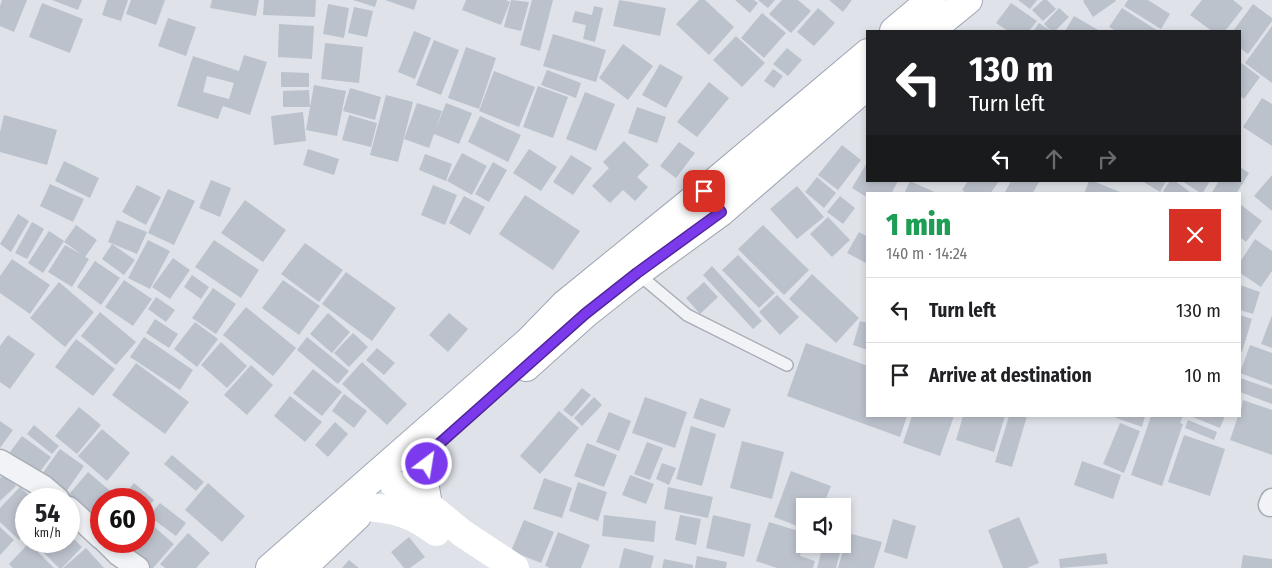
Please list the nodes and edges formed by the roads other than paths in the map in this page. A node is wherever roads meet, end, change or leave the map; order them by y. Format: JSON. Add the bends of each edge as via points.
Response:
{"nodes":[{"id":1,"x":931,"y":0,"type":"edge"},
{"id":2,"x":968,"y":0,"type":"edge"},
{"id":3,"x":895,"y":30,"type":"edge"},
{"id":4,"x":931,"y":30,"type":"edge"},
{"id":5,"x":866,"y":55,"type":"edge"},
{"id":6,"x":866,"y":87,"type":"edge"},
{"id":7,"x":704,"y":191,"type":"junction"},
{"id":8,"x":721,"y":212,"type":"junction"},
{"id":9,"x":637,"y":273,"type":"junction"},
{"id":10,"x":575,"y":309,"type":"junction"},
{"id":11,"x":541,"y":342,"type":"junction"},
{"id":12,"x":787,"y":365,"type":"dead end"},
{"id":13,"x":430,"y":452,"type":"junction"},
{"id":14,"x":0,"y":461,"type":"edge"},
{"id":15,"x":394,"y":484,"type":"junction"},
{"id":16,"x":45,"y":488,"type":"edge"},
{"id":17,"x":428,"y":505,"type":"junction"},
{"id":18,"x":366,"y":508,"type":"junction"},
{"id":19,"x":80,"y":518,"type":"edge"},
{"id":20,"x":90,"y":528,"type":"edge"},
{"id":21,"x":117,"y":553,"type":"edge"},
{"id":22,"x":138,"y":568,"type":"edge"},
{"id":23,"x":270,"y":568,"type":"edge"},
{"id":24,"x":302,"y":568,"type":"edge"},
{"id":25,"x":484,"y":568,"type":"edge"},
{"id":26,"x":515,"y":568,"type":"edge"}],
"edges":[{"from":1,"to":3,"type":"main road"},
{"from":2,"to":4,"type":"main road"},
{"from":5,"to":7,"type":"main road"},
{"from":6,"to":8,"type":"main road"},
{"from":7,"to":8,"type":"main road"},
{"from":7,"to":10,"type":"main road"},
{"from":8,"to":9,"type":"main road"},
{"from":9,"to":10,"type":"main road"},
{"from":9,"to":12,"type":"lane","via":[[687,315]]},
{"from":10,"to":11,"type":"main road"},
{"from":11,"to":13,"type":"main road"},
{"from":11,"to":23,"type":"main road"},
{"from":13,"to":15,"type":"main road"},
{"from":13,"to":17,"type":"main road","via":[[424,482]]},
{"from":14,"to":16,"type":"street"},
{"from":15,"to":17,"type":"main road"},
{"from":15,"to":18,"type":"main road"},
{"from":17,"to":26,"type":"main road","via":[[462,533]]},
{"from":18,"to":24,"type":"main road"},
{"from":18,"to":25,"type":"main road","via":[[384,508],[419,519]]},
{"from":19,"to":20,"type":"street"},
{"from":21,"to":22,"type":"street"}]}
